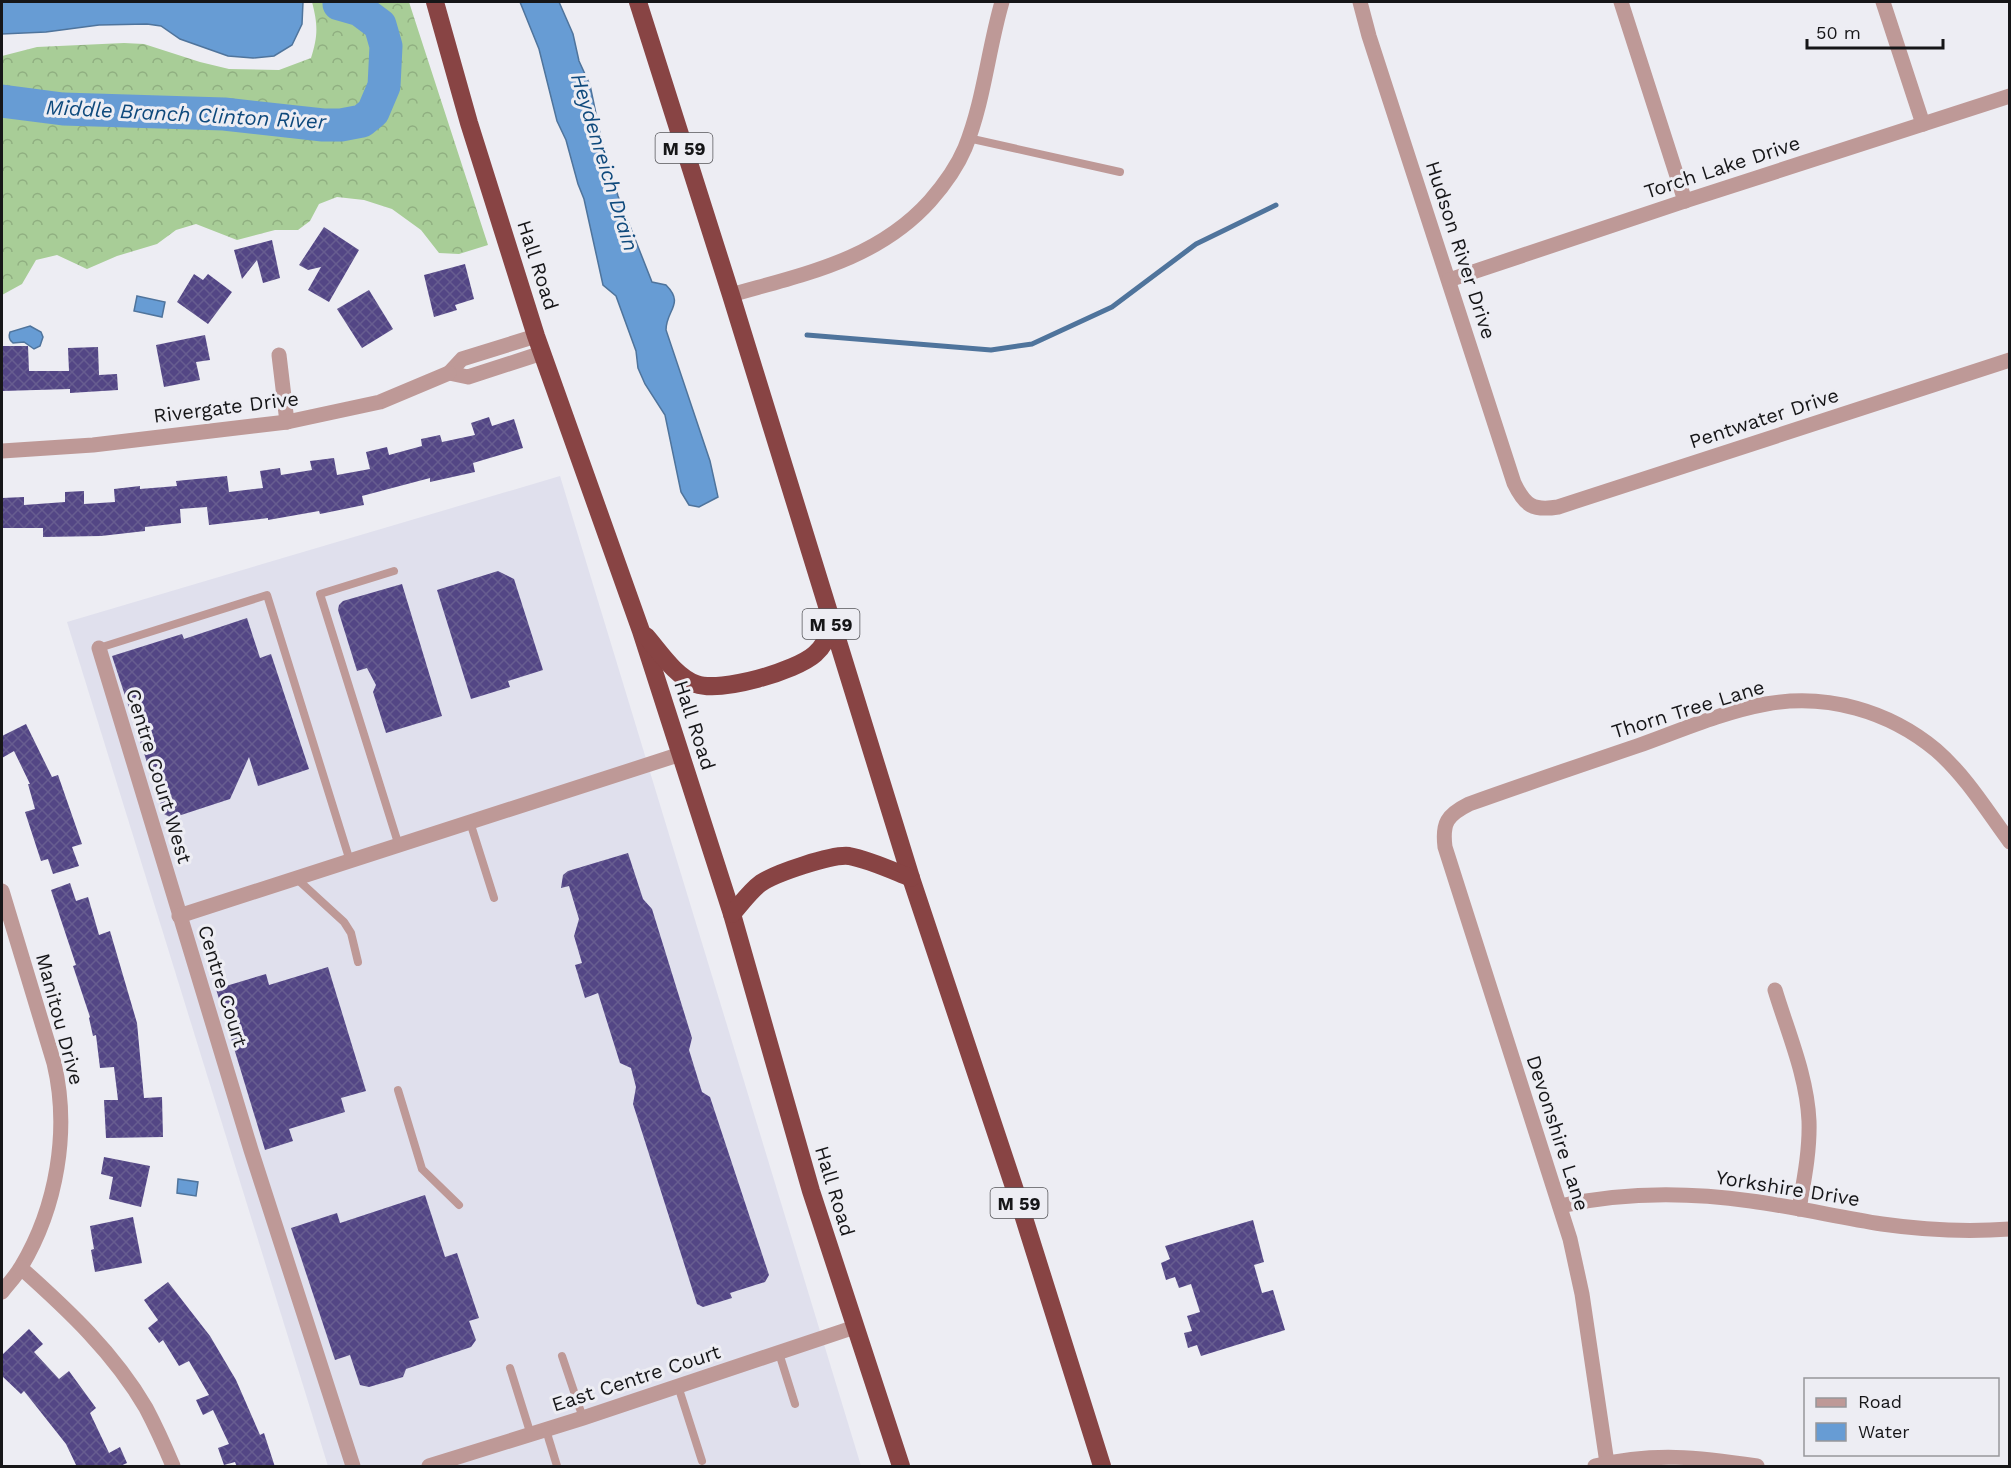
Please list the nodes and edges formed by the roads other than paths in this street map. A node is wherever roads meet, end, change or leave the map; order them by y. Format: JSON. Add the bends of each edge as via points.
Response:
{"nodes":[{"id":1,"x":435,"y":2,"type":"edge"},
{"id":2,"x":638,"y":2,"type":"edge"},
{"id":3,"x":1002,"y":2,"type":"edge"},
{"id":4,"x":1360,"y":2,"type":"edge"},
{"id":5,"x":1621,"y":2,"type":"edge"},
{"id":6,"x":1883,"y":2,"type":"edge"},
{"id":7,"x":2010,"y":96,"type":"edge"},
{"id":8,"x":1923,"y":124,"type":"junction"},
{"id":9,"x":968,"y":138,"type":"junction"},
{"id":10,"x":1120,"y":172,"type":"dead end"},
{"id":11,"x":1685,"y":201,"type":"junction"},
{"id":12,"x":1449,"y":280,"type":"junction"},
{"id":13,"x":731,"y":294,"type":"junction"},
{"id":14,"x":539,"y":344,"type":"junction"},
{"id":15,"x":279,"y":355,"type":"dead end"},
{"id":16,"x":2010,"y":360,"type":"edge"},
{"id":17,"x":286,"y":422,"type":"junction"},
{"id":18,"x":2,"y":451,"type":"edge"},
{"id":19,"x":1530,"y":507,"type":"joint"},
{"id":20,"x":394,"y":572,"type":"dead end"},
{"id":21,"x":832,"y":626,"type":"junction"},
{"id":22,"x":641,"y":631,"type":"junction"},
{"id":23,"x":99,"y":648,"type":"joint"},
{"id":24,"x":681,"y":754,"type":"junction"},
{"id":25,"x":470,"y":822,"type":"junction"},
{"id":26,"x":1446,"y":822,"type":"joint"},
{"id":27,"x":2010,"y":842,"type":"edge"},
{"id":28,"x":399,"y":846,"type":"junction"},
{"id":29,"x":350,"y":861,"type":"junction"},
{"id":30,"x":911,"y":878,"type":"junction"},
{"id":31,"x":297,"y":879,"type":"junction"},
{"id":32,"x":2,"y":891,"type":"edge"},
{"id":33,"x":494,"y":898,"type":"dead end"},
{"id":34,"x":732,"y":914,"type":"junction"},
{"id":35,"x":179,"y":916,"type":"junction"},
{"id":36,"x":358,"y":962,"type":"dead end"},
{"id":37,"x":1775,"y":990,"type":"dead end"},
{"id":38,"x":398,"y":1090,"type":"dead end"},
{"id":39,"x":459,"y":1205,"type":"dead end"},
{"id":40,"x":1560,"y":1206,"type":"junction"},
{"id":41,"x":1799,"y":1209,"type":"junction"},
{"id":42,"x":2010,"y":1229,"type":"edge"},
{"id":43,"x":21,"y":1268,"type":"junction"},
{"id":44,"x":2,"y":1292,"type":"edge"},
{"id":45,"x":855,"y":1327,"type":"junction"},
{"id":46,"x":779,"y":1353,"type":"junction"},
{"id":47,"x":562,"y":1356,"type":"dead end"},
{"id":48,"x":510,"y":1368,"type":"dead end"},
{"id":49,"x":678,"y":1386,"type":"junction"},
{"id":50,"x":795,"y":1404,"type":"dead end"},
{"id":51,"x":583,"y":1418,"type":"junction"},
{"id":52,"x":539,"y":1432,"type":"junction"},
{"id":53,"x":702,"y":1461,"type":"dead end"},
{"id":54,"x":1731,"y":1464,"type":"edge"},
{"id":55,"x":1601,"y":1465,"type":"edge"},
{"id":56,"x":173,"y":1467,"type":"edge"},
{"id":57,"x":353,"y":1467,"type":"edge"},
{"id":58,"x":429,"y":1467,"type":"edge"},
{"id":59,"x":557,"y":1467,"type":"edge"},
{"id":60,"x":901,"y":1467,"type":"edge"},
{"id":61,"x":1102,"y":1467,"type":"edge"},
{"id":62,"x":1757,"y":1467,"type":"edge"}],
"edges":[{"from":1,"to":14,"type":"highway","name":"Hall Road"},
{"from":2,"to":13,"type":"highway","number":"M 59"},
{"from":3,"to":9,"type":"street"},
{"from":4,"to":12,"type":"street","name":"Hudson River Drive"},
{"from":5,"to":11,"type":"street"},
{"from":6,"to":8,"type":"street"},
{"from":7,"to":8,"type":"street","name":"Torch Lake Drive"},
{"from":8,"to":11,"type":"street","name":"Torch Lake Drive"},
{"from":9,"to":10,"type":"lane"},
{"from":9,"to":13,"type":"street","via":[[939,191],[915,217],[883,242],[820,268]]},
{"from":11,"to":12,"type":"street","name":"Torch Lake Drive"},
{"from":12,"to":19,"type":"street","name":"Hudson River Drive","via":[[1514,483]]},
{"from":13,"to":21,"type":"highway","number":"M 59"},
{"from":14,"to":17,"type":"street","name":"Rivergate Drive","via":[[462,359],[450,374],[380,402]]},
{"from":14,"to":22,"type":"highway","name":"Hall Road"},
{"from":15,"to":17,"type":"street"},
{"from":16,"to":19,"type":"street","name":"Pentwater Drive","via":[[1558,507]]},
{"from":17,"to":18,"type":"street","name":"Rivergate Drive","via":[[93,445]]},
{"from":20,"to":28,"type":"lane","via":[[320,594]]},
{"from":21,"to":22,"type":"highway","via":[[825,645],[800,665],[711,688],[680,674]]},
{"from":21,"to":30,"type":"highway","number":"M 59"},
{"from":22,"to":24,"type":"highway","name":"Hall Road"},
{"from":23,"to":29,"type":"lane","via":[[267,595]]},
{"from":23,"to":35,"type":"street","name":"Centre Court West"},
{"from":24,"to":25,"type":"street","name":"Centre Court"},
{"from":24,"to":34,"type":"highway","name":"Hall Road"},
{"from":25,"to":28,"type":"street","name":"Centre Court"},
{"from":25,"to":33,"type":"lane"},
{"from":26,"to":27,"type":"street","name":"Thorn Tree Lane","via":[[1456,810],[1469,804],[1719,717],[1766,704],[1806,701],[1866,710],[1920,738],[1967,782]]},
{"from":26,"to":40,"type":"street","name":"Devonshire Lane","via":[[1445,848]]},
{"from":28,"to":29,"type":"street","name":"Centre Court"},
{"from":29,"to":31,"type":"street","name":"Centre Court"},
{"from":30,"to":34,"type":"highway","via":[[865,860],[830,858],[767,880]]},
{"from":30,"to":61,"type":"highway","number":"M 59"},
{"from":31,"to":35,"type":"street","name":"Centre Court"},
{"from":31,"to":36,"type":"lane","via":[[344,922]]},
{"from":32,"to":43,"type":"street","name":"Manitou Drive","via":[[54,1063],[61,1109],[53,1187]]},
{"from":34,"to":45,"type":"highway","name":"Hall Road","via":[[811,1191]]},
{"from":35,"to":57,"type":"street","name":"Centre Court"},
{"from":37,"to":41,"type":"street","via":[[1807,1098],[1808,1146]]},
{"from":38,"to":39,"type":"lane","via":[[422,1169]]},
{"from":40,"to":41,"type":"street","name":"Yorkshire Drive","via":[[1601,1198],[1663,1194],[1723,1197]]},
{"from":40,"to":55,"type":"street","name":"Devonshire Lane","via":[[1582,1294]]},
{"from":41,"to":42,"type":"street","name":"Yorkshire Drive","via":[[1912,1227]]},
{"from":43,"to":44,"type":"street","name":"Manitou Drive"},
{"from":43,"to":56,"type":"street","via":[[80,1323],[123,1374],[146,1409]]},
{"from":45,"to":46,"type":"street","name":"East Centre Court"},
{"from":45,"to":60,"type":"highway","name":"Hall Road"},
{"from":46,"to":49,"type":"street","name":"East Centre Court"},
{"from":46,"to":50,"type":"lane"},
{"from":47,"to":51,"type":"lane"},
{"from":48,"to":52,"type":"lane"},
{"from":49,"to":51,"type":"street","name":"East Centre Court"},
{"from":49,"to":53,"type":"lane"},
{"from":51,"to":52,"type":"street","name":"East Centre Court"},
{"from":52,"to":58,"type":"street","name":"East Centre Court"},
{"from":52,"to":59,"type":"lane"},
{"from":54,"to":55,"type":"street","via":[[1692,1457],[1658,1457]]},
{"from":54,"to":62,"type":"street"}]}
